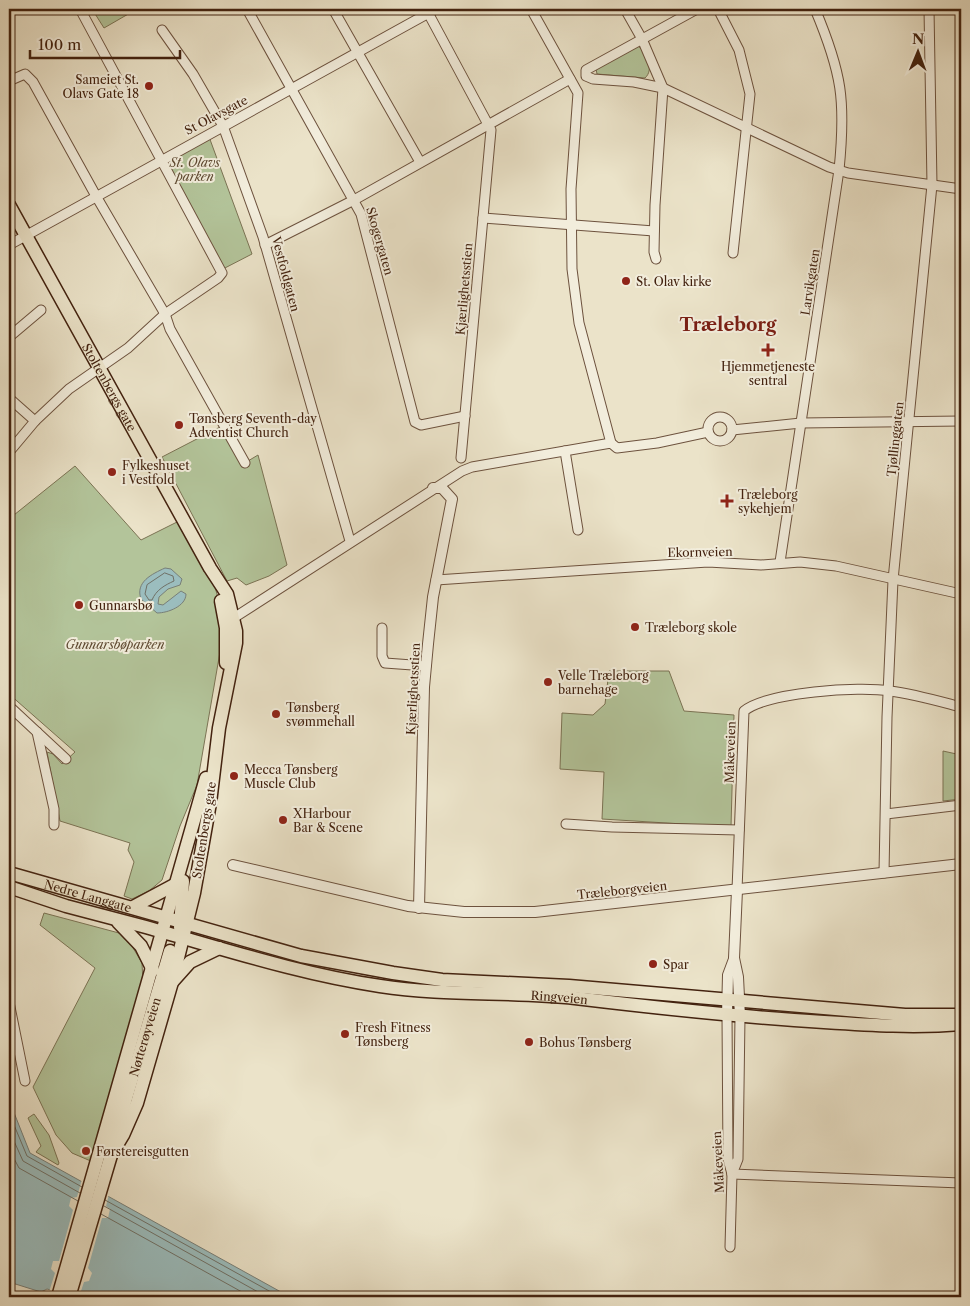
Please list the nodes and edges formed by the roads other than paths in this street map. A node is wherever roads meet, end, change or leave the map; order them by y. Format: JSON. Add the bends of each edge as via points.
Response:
{"nodes":[{"id":1,"x":80,"y":9,"type":"edge"},
{"id":2,"x":248,"y":9,"type":"edge"},
{"id":3,"x":333,"y":9,"type":"edge"},
{"id":4,"x":531,"y":9,"type":"edge"},
{"id":5,"x":625,"y":9,"type":"edge"},
{"id":6,"x":697,"y":9,"type":"edge"},
{"id":7,"x":718,"y":9,"type":"edge"},
{"id":8,"x":815,"y":9,"type":"edge"},
{"id":9,"x":929,"y":9,"type":"edge"},
{"id":10,"x":430,"y":10,"type":"edge"},
{"id":11,"x":162,"y":30,"type":"dead end"},
{"id":12,"x":642,"y":39,"type":"junction"},
{"id":13,"x":358,"y":52,"type":"junction"},
{"id":14,"x":570,"y":79,"type":"junction"},
{"id":15,"x":9,"y":81,"type":"edge"},
{"id":16,"x":663,"y":88,"type":"junction"},
{"id":17,"x":292,"y":89,"type":"junction"},
{"id":18,"x":489,"y":124,"type":"junction"},
{"id":19,"x":223,"y":126,"type":"junction"},
{"id":20,"x":747,"y":128,"type":"junction"},
{"id":21,"x":162,"y":158,"type":"junction"},
{"id":22,"x":420,"y":162,"type":"junction"},
{"id":23,"x":839,"y":170,"type":"junction"},
{"id":24,"x":932,"y":186,"type":"junction"},
{"id":25,"x":961,"y":189,"type":"edge"},
{"id":26,"x":96,"y":196,"type":"junction"},
{"id":27,"x":354,"y":200,"type":"junction"},
{"id":28,"x":9,"y":205,"type":"edge"},
{"id":29,"x":483,"y":218,"type":"junction"},
{"id":30,"x":571,"y":224,"type":"junction"},
{"id":31,"x":654,"y":231,"type":"junction"},
{"id":32,"x":26,"y":236,"type":"junction"},
{"id":33,"x":9,"y":244,"type":"edge"},
{"id":34,"x":266,"y":245,"type":"junction"},
{"id":35,"x":733,"y":254,"type":"dead end"},
{"id":36,"x":656,"y":259,"type":"dead end"},
{"id":37,"x":41,"y":310,"type":"dead end"},
{"id":38,"x":165,"y":314,"type":"junction"},
{"id":39,"x":9,"y":337,"type":"edge"},
{"id":40,"x":99,"y":369,"type":"junction"},
{"id":41,"x":9,"y":398,"type":"edge"},
{"id":42,"x":464,"y":416,"type":"junction"},
{"id":43,"x":34,"y":420,"type":"junction"},
{"id":44,"x":961,"y":421,"type":"edge"},
{"id":45,"x":909,"y":422,"type":"junction"},
{"id":46,"x":801,"y":423,"type":"junction"},
{"id":47,"x":732,"y":430,"type":"junction"},
{"id":48,"x":708,"y":432,"type":"junction"},
{"id":49,"x":611,"y":443,"type":"junction"},
{"id":50,"x":565,"y":451,"type":"junction"},
{"id":51,"x":9,"y":452,"type":"edge"},
{"id":52,"x":461,"y":458,"type":"dead end"},
{"id":53,"x":245,"y":463,"type":"dead end"},
{"id":54,"x":433,"y":488,"type":"junction"},
{"id":55,"x":578,"y":530,"type":"dead end"},
{"id":56,"x":350,"y":541,"type":"junction"},
{"id":57,"x":780,"y":562,"type":"junction"},
{"id":58,"x":210,"y":568,"type":"junction"},
{"id":59,"x":436,"y":580,"type":"junction"},
{"id":60,"x":893,"y":580,"type":"junction"},
{"id":61,"x":961,"y":594,"type":"edge"},
{"id":62,"x":234,"y":616,"type":"junction"},
{"id":63,"x":226,"y":628,"type":"junction"},
{"id":64,"x":382,"y":628,"type":"dead end"},
{"id":65,"x":426,"y":666,"type":"junction"},
{"id":66,"x":227,"y":681,"type":"junction"},
{"id":67,"x":888,"y":690,"type":"junction"},
{"id":68,"x":9,"y":706,"type":"edge"},
{"id":69,"x":961,"y":707,"type":"edge"},
{"id":70,"x":37,"y":732,"type":"junction"},
{"id":71,"x":218,"y":736,"type":"junction"},
{"id":72,"x":66,"y":759,"type":"dead end"},
{"id":73,"x":961,"y":805,"type":"edge"},
{"id":74,"x":886,"y":814,"type":"junction"},
{"id":75,"x":566,"y":824,"type":"dead end"},
{"id":76,"x":54,"y":825,"type":"dead end"},
{"id":77,"x":739,"y":830,"type":"junction"},
{"id":78,"x":183,"y":864,"type":"junction"},
{"id":79,"x":961,"y":864,"type":"edge"},
{"id":80,"x":232,"y":865,"type":"dead end"},
{"id":81,"x":9,"y":873,"type":"edge"},
{"id":82,"x":884,"y":873,"type":"junction"},
{"id":83,"x":176,"y":884,"type":"junction"},
{"id":84,"x":9,"y":887,"type":"edge"},
{"id":85,"x":737,"y":890,"type":"junction"},
{"id":86,"x":133,"y":907,"type":"junction"},
{"id":87,"x":419,"y":908,"type":"junction"},
{"id":88,"x":178,"y":920,"type":"junction"},
{"id":89,"x":118,"y":922,"type":"junction"},
{"id":90,"x":173,"y":935,"type":"junction"},
{"id":91,"x":219,"y":948,"type":"junction"},
{"id":92,"x":153,"y":970,"type":"junction"},
{"id":93,"x":172,"y":982,"type":"junction"},
{"id":94,"x":733,"y":1001,"type":"junction"},
{"id":95,"x":9,"y":1002,"type":"edge"},
{"id":96,"x":726,"y":1015,"type":"junction"},
{"id":97,"x":961,"y":1015,"type":"edge"},
{"id":98,"x":740,"y":1017,"type":"junction"},
{"id":99,"x":961,"y":1024,"type":"edge"},
{"id":100,"x":25,"y":1081,"type":"dead end"},
{"id":101,"x":111,"y":1155,"type":"junction"},
{"id":102,"x":100,"y":1170,"type":"junction"},
{"id":103,"x":732,"y":1174,"type":"junction"},
{"id":104,"x":961,"y":1183,"type":"edge"},
{"id":105,"x":730,"y":1247,"type":"dead end"},
{"id":106,"x":58,"y":1297,"type":"edge"},
{"id":107,"x":69,"y":1297,"type":"edge"}],
"edges":[{"from":1,"to":21,"type":"street"},
{"from":2,"to":17,"type":"street","name":"Skogergaten"},
{"from":3,"to":13,"type":"street"},
{"from":4,"to":14,"type":"street"},
{"from":5,"to":12,"type":"street"},
{"from":6,"to":12,"type":"street"},
{"from":7,"to":20,"type":"street","via":[[739,50],[747,75],[750,94]]},
{"from":8,"to":23,"type":"street","name":"Larvikgaten","via":[[831,46],[842,88],[844,120]]},
{"from":9,"to":24,"type":"street","name":"Tjøllinggaten"},
{"from":10,"to":13,"type":"street","name":"St Olavsgate"},
{"from":10,"to":18,"type":"street"},
{"from":11,"to":19,"type":"street","name":"Vestfoldgaten","via":[[193,74]]},
{"from":12,"to":16,"type":"street"},
{"from":12,"to":16,"type":"street","via":[[585,73],[593,79]]},
{"from":13,"to":17,"type":"street","name":"St Olavsgate"},
{"from":13,"to":22,"type":"street"},
{"from":14,"to":18,"type":"street"},
{"from":14,"to":30,"type":"street","via":[[578,97]]},
{"from":15,"to":26,"type":"street","via":[[19,75],[28,75]]},
{"from":16,"to":20,"type":"street"},
{"from":16,"to":31,"type":"street"},
{"from":17,"to":19,"type":"street","name":"St Olavsgate"},
{"from":17,"to":27,"type":"street","name":"Skogergaten"},
{"from":18,"to":22,"type":"street"},
{"from":18,"to":29,"type":"street","name":"Kjærlighetsstien","via":[[491,142]]},
{"from":19,"to":21,"type":"street","name":"St Olavsgate"},
{"from":19,"to":34,"type":"street","name":"Vestfoldgaten"},
{"from":20,"to":23,"type":"street"},
{"from":20,"to":35,"type":"street"},
{"from":21,"to":26,"type":"street","name":"St Olavsgate"},
{"from":21,"to":38,"type":"street","via":[[222,274]]},
{"from":22,"to":27,"type":"street"},
{"from":23,"to":24,"type":"street"},
{"from":23,"to":46,"type":"street","name":"Larvikgaten"},
{"from":24,"to":25,"type":"street"},
{"from":24,"to":45,"type":"street","name":"Tjøllinggaten"},
{"from":26,"to":32,"type":"street","name":"St Olavsgate"},
{"from":26,"to":38,"type":"street"},
{"from":27,"to":34,"type":"street"},
{"from":27,"to":42,"type":"street","name":"Skogergaten","via":[[368,235],[415,422],[420,425]]},
{"from":28,"to":32,"type":"main road","name":"Stoltenbergs gate"},
{"from":29,"to":30,"type":"street"},
{"from":29,"to":42,"type":"street","name":"Kjærlighetsstien"},
{"from":30,"to":31,"type":"street"},
{"from":30,"to":49,"type":"street","via":[[572,269],[580,323]]},
{"from":31,"to":36,"type":"street"},
{"from":32,"to":33,"type":"street","name":"St Olavsgate"},
{"from":32,"to":40,"type":"main road","name":"Stoltenbergs gate"},
{"from":34,"to":56,"type":"street","name":"Vestfoldgaten"},
{"from":37,"to":39,"type":"street"},
{"from":38,"to":40,"type":"street"},
{"from":38,"to":53,"type":"street","via":[[170,329]]},
{"from":40,"to":43,"type":"street","via":[[69,389]]},
{"from":40,"to":58,"type":"main road","name":"Stoltenbergs gate"},
{"from":41,"to":43,"type":"street"},
{"from":42,"to":52,"type":"street","name":"Kjærlighetsstien"},
{"from":43,"to":51,"type":"street"},
{"from":44,"to":45,"type":"street"},
{"from":45,"to":46,"type":"street"},
{"from":45,"to":60,"type":"street","name":"Tjøllinggaten"},
{"from":46,"to":47,"type":"street"},
{"from":46,"to":57,"type":"street","name":"Larvikgaten"},
{"from":47,"to":48,"type":"street","via":[[721,441]]},
{"from":47,"to":48,"type":"street","via":[[727,420],[716,418],[708,426]]},
{"from":48,"to":49,"type":"street","via":[[617,448]]},
{"from":49,"to":50,"type":"street"},
{"from":50,"to":54,"type":"street","via":[[472,467]]},
{"from":50,"to":55,"type":"street"},
{"from":54,"to":56,"type":"street"},
{"from":54,"to":59,"type":"street","name":"Kjærlighetsstien","via":[[442,488],[452,499]]},
{"from":56,"to":62,"type":"street"},
{"from":57,"to":59,"type":"street","name":"Ekornveien","via":[[708,562]]},
{"from":57,"to":60,"type":"street","name":"Ekornveien","via":[[817,563]]},
{"from":58,"to":62,"type":"main road","name":"Stoltenbergs gate","via":[[223,586]]},
{"from":58,"to":63,"type":"main road","name":"Stoltenbergs gate","via":[[224,610]]},
{"from":59,"to":65,"type":"street","name":"Kjærlighetsstien"},
{"from":60,"to":61,"type":"street","name":"Ekornveien"},
{"from":60,"to":67,"type":"street","name":"Tjøllinggaten"},
{"from":62,"to":63,"type":"street"},
{"from":62,"to":66,"type":"main road","name":"Stoltenbergs gate","via":[[236,643]]},
{"from":63,"to":66,"type":"main road","name":"Stoltenbergs gate"},
{"from":64,"to":65,"type":"street","via":[[382,660],[389,664]]},
{"from":65,"to":87,"type":"street","name":"Kjærlighetsstien"},
{"from":66,"to":71,"type":"main road","name":"Stoltenbergs gate"},
{"from":67,"to":69,"type":"street","name":"Måkeveien"},
{"from":67,"to":74,"type":"street","name":"Tjøllinggaten"},
{"from":67,"to":77,"type":"street","name":"Måkeveien","via":[[811,693],[768,699],[744,710]]},
{"from":68,"to":70,"type":"street"},
{"from":70,"to":72,"type":"street"},
{"from":70,"to":76,"type":"street","via":[[54,809]]},
{"from":71,"to":78,"type":"main road","name":"Stoltenbergs gate"},
{"from":71,"to":88,"type":"main road","name":"Stoltenbergs gate","via":[[210,803]]},
{"from":73,"to":74,"type":"street"},
{"from":74,"to":82,"type":"street","name":"Tjøllinggaten"},
{"from":75,"to":77,"type":"street"},
{"from":77,"to":85,"type":"street","name":"Måkeveien"},
{"from":78,"to":83,"type":"main road","name":"Stoltenbergs gate"},
{"from":78,"to":88,"type":"main road","name":"Stoltenbergs gate"},
{"from":79,"to":82,"type":"street","name":"Træleborgveien"},
{"from":80,"to":87,"type":"street","name":"Træleborgveien"},
{"from":81,"to":86,"type":"main road","name":"Nedre Langgate"},
{"from":82,"to":85,"type":"street","name":"Træleborgveien"},
{"from":83,"to":86,"type":"main road"},
{"from":83,"to":88,"type":"main road","name":"Stoltenbergs gate"},
{"from":84,"to":89,"type":"main road","name":"Nedre Langgate"},
{"from":85,"to":87,"type":"street","name":"Træleborgveien","via":[[534,912]]},
{"from":85,"to":94,"type":"street","name":"Måkeveien","via":[[734,958],[728,975]]},
{"from":86,"to":88,"type":"main road","name":"Nedre Langgate"},
{"from":88,"to":90,"type":"main road","name":"Nøtterøyveien"},
{"from":88,"to":90,"type":"main road","name":"Stoltenbergs gate"},
{"from":88,"to":94,"type":"main road","name":"Ringveien","via":[[324,961],[430,979],[569,986]]},
{"from":89,"to":90,"type":"main road","name":"Nedre Langgate"},
{"from":89,"to":92,"type":"main road","via":[[141,946]]},
{"from":90,"to":91,"type":"main road","name":"Ringveien"},
{"from":90,"to":92,"type":"main road","name":"Nøtterøyveien"},
{"from":90,"to":93,"type":"main road","name":"Nøtterøyveien"},
{"from":90,"to":101,"type":"main road","name":"Nøtterøyveien"},
{"from":91,"to":93,"type":"main road","via":[[190,962]]},
{"from":91,"to":96,"type":"main road","name":"Ringveien","via":[[299,971],[382,986],[568,997]]},
{"from":92,"to":102,"type":"main road","name":"Nøtterøyveien"},
{"from":93,"to":101,"type":"main road","name":"Nøtterøyveien","via":[[136,1104]]},
{"from":94,"to":96,"type":"street","name":"Måkeveien"},
{"from":94,"to":97,"type":"main road","name":"Ringveien","via":[[905,1015]]},
{"from":94,"to":98,"type":"street","name":"Måkeveien"},
{"from":95,"to":100,"type":"street"},
{"from":96,"to":98,"type":"main road","name":"Ringveien"},
{"from":96,"to":103,"type":"street","name":"Måkeveien","via":[[728,1159]]},
{"from":98,"to":99,"type":"main road","name":"Ringveien","via":[[904,1026]]},
{"from":98,"to":103,"type":"street","via":[[738,1159]]},
{"from":101,"to":102,"type":"main road","name":"Nøtterøyveien"},
{"from":102,"to":106,"type":"main road"},
{"from":102,"to":107,"type":"main road"},
{"from":103,"to":104,"type":"street"},
{"from":103,"to":105,"type":"street","name":"Måkeveien"}]}
